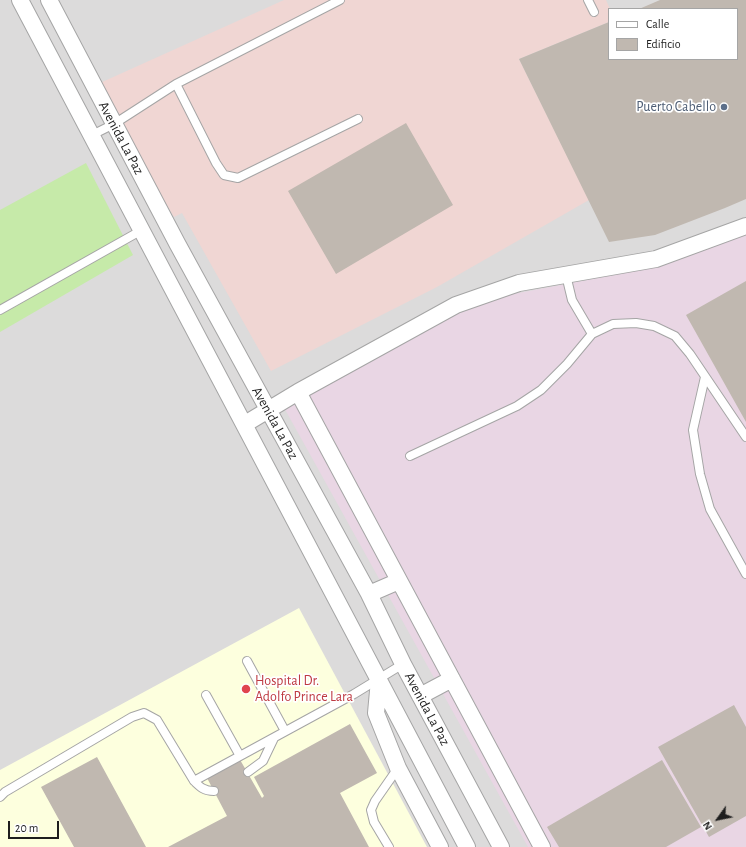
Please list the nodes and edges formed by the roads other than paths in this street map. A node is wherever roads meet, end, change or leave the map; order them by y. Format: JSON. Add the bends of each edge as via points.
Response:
{"nodes":[{"id":1,"x":20,"y":0,"type":"edge"},
{"id":2,"x":49,"y":0,"type":"edge"},
{"id":3,"x":340,"y":0,"type":"edge"},
{"id":4,"x":588,"y":0,"type":"edge"},
{"id":5,"x":594,"y":12,"type":"dead end"},
{"id":6,"x":176,"y":84,"type":"junction"},
{"id":7,"x":358,"y":119,"type":"dead end"},
{"id":8,"x":114,"y":124,"type":"junction"},
{"id":9,"x":92,"y":136,"type":"junction"},
{"id":10,"x":746,"y":226,"type":"edge"},
{"id":11,"x":142,"y":230,"type":"junction"},
{"id":12,"x":566,"y":275,"type":"junction"},
{"id":13,"x":0,"y":310,"type":"edge"},
{"id":14,"x":592,"y":334,"type":"junction"},
{"id":15,"x":705,"y":377,"type":"junction"},
{"id":16,"x":298,"y":392,"type":"junction"},
{"id":17,"x":268,"y":410,"type":"junction"},
{"id":18,"x":245,"y":424,"type":"junction"},
{"id":19,"x":746,"y":437,"type":"edge"},
{"id":20,"x":410,"y":456,"type":"dead end"},
{"id":21,"x":746,"y":574,"type":"edge"},
{"id":22,"x":399,"y":581,"type":"junction"},
{"id":23,"x":369,"y":594,"type":"junction"},
{"id":24,"x":246,"y":661,"type":"dead end"},
{"id":25,"x":403,"y":664,"type":"junction"},
{"id":26,"x":452,"y":679,"type":"junction"},
{"id":27,"x":378,"y":680,"type":"junction"},
{"id":28,"x":206,"y":695,"type":"dead end"},
{"id":29,"x":420,"y":696,"type":"junction"},
{"id":30,"x":285,"y":731,"type":"junction"},
{"id":31,"x":274,"y":738,"type":"junction"},
{"id":32,"x":240,"y":756,"type":"junction"},
{"id":33,"x":398,"y":768,"type":"junction"},
{"id":34,"x":248,"y":772,"type":"dead end"},
{"id":35,"x":194,"y":781,"type":"junction"},
{"id":36,"x":214,"y":791,"type":"dead end"},
{"id":37,"x":0,"y":796,"type":"edge"},
{"id":38,"x":388,"y":847,"type":"edge"},
{"id":39,"x":439,"y":847,"type":"edge"},
{"id":40,"x":467,"y":847,"type":"edge"},
{"id":41,"x":501,"y":847,"type":"edge"},
{"id":42,"x":542,"y":847,"type":"edge"}],
"edges":[{"from":1,"to":9,"type":"street","name":"Avenida La Paz"},
{"from":2,"to":8,"type":"street","name":"Avenida La Paz"},
{"from":3,"to":6,"type":"lane"},
{"from":4,"to":5,"type":"lane"},
{"from":6,"to":7,"type":"lane","via":[[216,163],[224,175],[238,178]]},
{"from":6,"to":8,"type":"lane"},
{"from":8,"to":9,"type":"lane"},
{"from":8,"to":17,"type":"street","name":"Avenida La Paz"},
{"from":9,"to":11,"type":"street","name":"Avenida La Paz"},
{"from":10,"to":12,"type":"street","via":[[656,259]]},
{"from":11,"to":13,"type":"lane"},
{"from":11,"to":18,"type":"street","name":"Avenida La Paz"},
{"from":12,"to":14,"type":"lane","via":[[572,300]]},
{"from":12,"to":16,"type":"street","via":[[519,283],[456,305]]},
{"from":14,"to":15,"type":"lane","via":[[613,324],[636,323],[654,326],[675,336]]},
{"from":14,"to":20,"type":"lane","via":[[541,390],[523,402]]},
{"from":15,"to":19,"type":"lane"},
{"from":15,"to":21,"type":"lane","via":[[693,430],[700,474],[710,509]]},
{"from":16,"to":17,"type":"street"},
{"from":16,"to":22,"type":"street"},
{"from":17,"to":18,"type":"street"},
{"from":17,"to":23,"type":"street","name":"Avenida La Paz"},
{"from":18,"to":27,"type":"street","name":"Avenida La Paz"},
{"from":22,"to":23,"type":"street"},
{"from":22,"to":26,"type":"street"},
{"from":23,"to":25,"type":"street","name":"Avenida La Paz"},
{"from":24,"to":30,"type":"lane"},
{"from":25,"to":27,"type":"lane"},
{"from":25,"to":29,"type":"street","name":"Avenida La Paz"},
{"from":26,"to":29,"type":"street"},
{"from":26,"to":42,"type":"street"},
{"from":27,"to":30,"type":"lane"},
{"from":27,"to":33,"type":"street","via":[[376,713]]},
{"from":27,"to":40,"type":"street","name":"Avenida La Paz"},
{"from":28,"to":32,"type":"lane"},
{"from":29,"to":41,"type":"street","name":"Avenida La Paz"},
{"from":30,"to":31,"type":"lane"},
{"from":31,"to":32,"type":"lane"},
{"from":31,"to":34,"type":"lane","via":[[263,761]]},
{"from":32,"to":35,"type":"lane"},
{"from":33,"to":38,"type":"lane","via":[[371,810],[374,822]]},
{"from":33,"to":39,"type":"street"},
{"from":35,"to":36,"type":"lane","via":[[207,791]]},
{"from":35,"to":37,"type":"lane","via":[[157,720],[144,713],[132,717]]}]}
